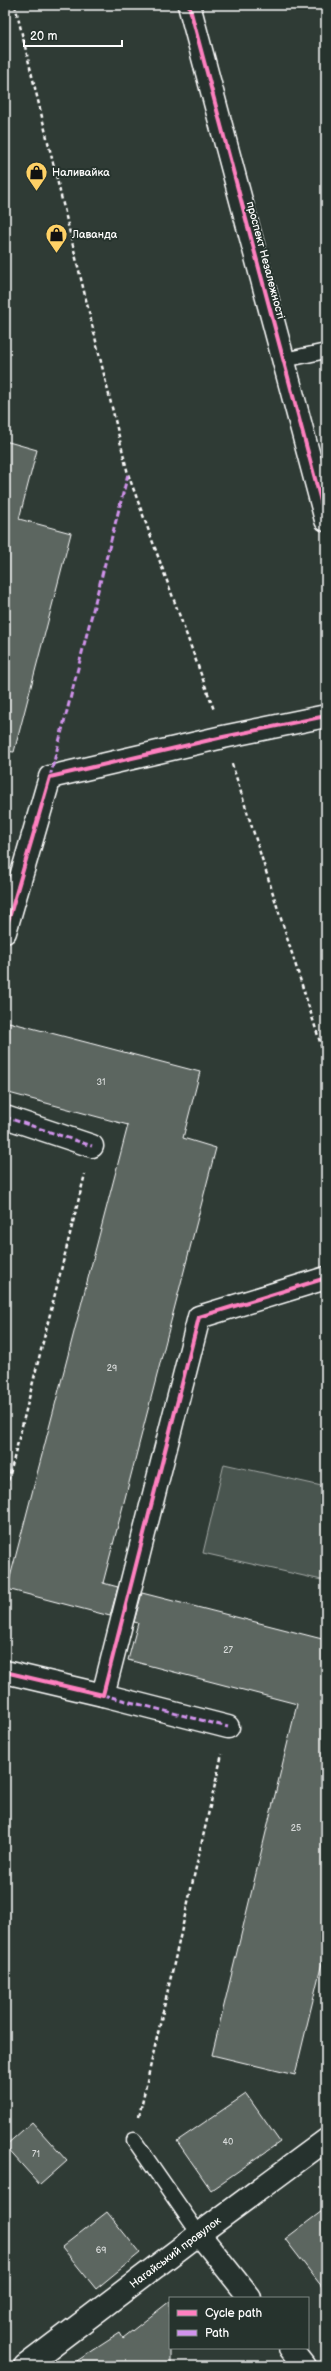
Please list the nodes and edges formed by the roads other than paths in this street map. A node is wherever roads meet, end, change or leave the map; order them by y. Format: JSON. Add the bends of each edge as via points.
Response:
{"nodes":[{"id":1,"x":189,"y":5,"type":"edge"},
{"id":2,"x":326,"y":351,"type":"edge"},
{"id":3,"x":284,"y":360,"type":"junction"},
{"id":4,"x":326,"y":520,"type":"edge"},
{"id":5,"x":326,"y":716,"type":"edge"},
{"id":6,"x":5,"y":932,"type":"edge"},
{"id":7,"x":5,"y":1118,"type":"edge"},
{"id":8,"x":92,"y":1146,"type":"road end"},
{"id":9,"x":326,"y":1278,"type":"edge"},
{"id":10,"x":5,"y":1672,"type":"edge"},
{"id":11,"x":103,"y":1695,"type":"junction"},
{"id":12,"x":228,"y":1726,"type":"road end"},
{"id":13,"x":134,"y":2140,"type":"road end"},
{"id":14,"x":326,"y":2140,"type":"edge"},
{"id":15,"x":199,"y":2234,"type":"junction"},
{"id":16,"x":249,"y":2297,"type":"edge"},
{"id":17,"x":291,"y":2349,"type":"edge"},
{"id":18,"x":25,"y":2366,"type":"edge"},
{"id":19,"x":304,"y":2366,"type":"edge"}],
"edges":[{"from":1,"to":3,"type":"street","name":"проспект Незалежності"},
{"from":2,"to":3,"type":"lane"},
{"from":3,"to":4,"type":"street","name":"проспект Незалежності"},
{"from":5,"to":6,"type":"street","via":[[50,777]]},
{"from":7,"to":8,"type":"street"},
{"from":9,"to":11,"type":"street","via":[[199,1317]]},
{"from":10,"to":11,"type":"street"},
{"from":11,"to":12,"type":"street"},
{"from":13,"to":15,"type":"lane"},
{"from":14,"to":15,"type":"street","name":"Нагайський провулок"},
{"from":15,"to":16,"type":"street"},
{"from":15,"to":18,"type":"street","name":"Нагайський провулок"},
{"from":17,"to":19,"type":"street"}]}
